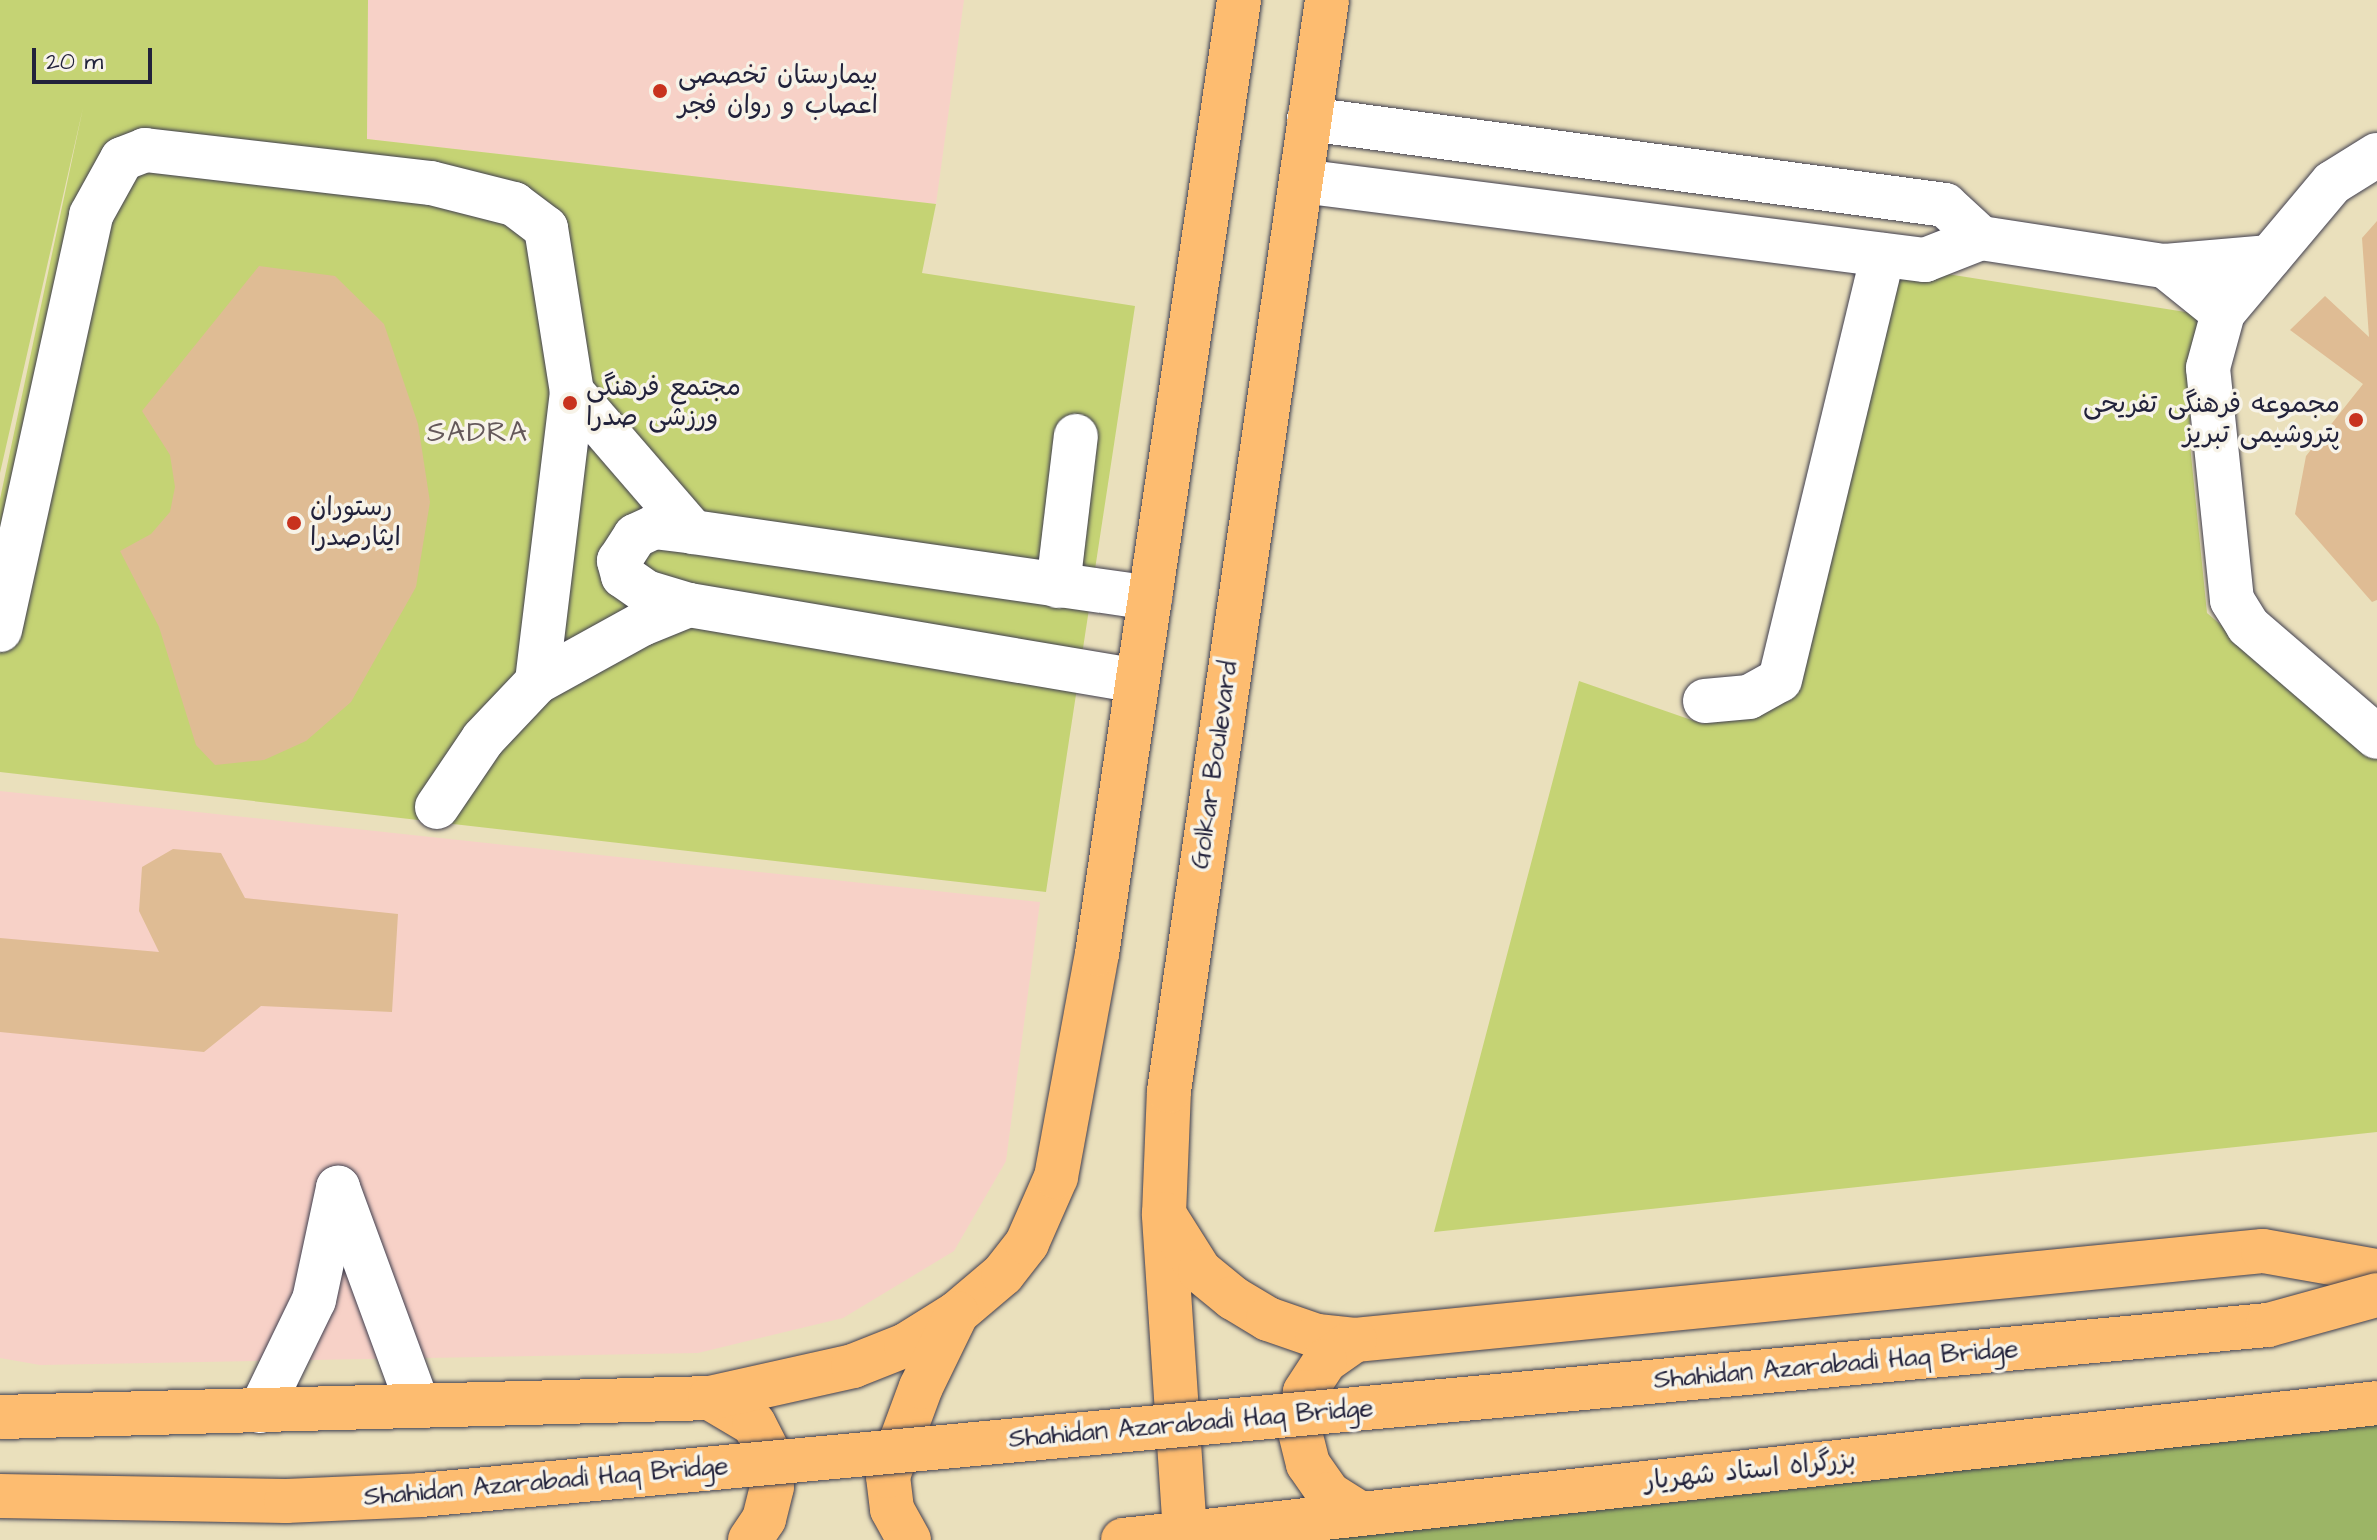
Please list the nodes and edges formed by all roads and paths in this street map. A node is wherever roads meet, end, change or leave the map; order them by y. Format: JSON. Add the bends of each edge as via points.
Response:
{"nodes":[{"id":1,"x":1239,"y":0,"type":"edge"},
{"id":2,"x":1327,"y":0,"type":"edge"},
{"id":3,"x":1309,"y":119,"type":"junction"},
{"id":4,"x":2377,"y":155,"type":"edge"},
{"id":5,"x":1301,"y":181,"type":"junction"},
{"id":6,"x":1981,"y":238,"type":"junction"},
{"id":7,"x":1883,"y":255,"type":"junction"},
{"id":8,"x":2270,"y":257,"type":"junction"},
{"id":9,"x":2165,"y":266,"type":"junction"},
{"id":10,"x":2223,"y":313,"type":"junction"},
{"id":11,"x":572,"y":392,"type":"junction"},
{"id":12,"x":1076,"y":436,"type":"dead end"},
{"id":13,"x":693,"y":532,"type":"junction"},
{"id":14,"x":1058,"y":586,"type":"junction"},
{"id":15,"x":1150,"y":598,"type":"junction"},
{"id":16,"x":689,"y":605,"type":"junction"},
{"id":17,"x":0,"y":630,"type":"edge"},
{"id":18,"x":1137,"y":681,"type":"junction"},
{"id":19,"x":537,"y":682,"type":"junction"},
{"id":20,"x":1705,"y":701,"type":"dead end"},
{"id":21,"x":2377,"y":737,"type":"edge"},
{"id":22,"x":437,"y":807,"type":"dead end"},
{"id":23,"x":1164,"y":1214,"type":"junction"},
{"id":24,"x":2377,"y":1271,"type":"edge"},
{"id":25,"x":2377,"y":1295,"type":"edge"},
{"id":26,"x":957,"y":1313,"type":"junction"},
{"id":27,"x":1355,"y":1340,"type":"junction"},
{"id":28,"x":710,"y":1398,"type":"junction"},
{"id":29,"x":2377,"y":1403,"type":"edge"},
{"id":30,"x":418,"y":1406,"type":"junction"},
{"id":31,"x":260,"y":1411,"type":"junction"},
{"id":32,"x":0,"y":1417,"type":"edge"},
{"id":33,"x":0,"y":1496,"type":"edge"},
{"id":34,"x":1360,"y":1513,"type":"junction"},
{"id":35,"x":1185,"y":1533,"type":"junction"},
{"id":36,"x":750,"y":1540,"type":"edge"},
{"id":37,"x":909,"y":1540,"type":"edge"},
{"id":38,"x":1123,"y":1540,"type":"edge"}],
"edges":[{"from":1,"to":15,"type":"main road"},
{"from":2,"to":3,"type":"main road","name":"Golkar Boulevard"},
{"from":3,"to":5,"type":"main road","name":"Golkar Boulevard"},
{"from":3,"to":6,"type":"lane","via":[[1945,205]]},
{"from":4,"to":8,"type":"lane","via":[[2332,183]]},
{"from":5,"to":7,"type":"lane"},
{"from":5,"to":23,"type":"main road","name":"Golkar Boulevard","via":[[1185,964],[1169,1091]]},
{"from":6,"to":7,"type":"lane","via":[[1925,260]]},
{"from":6,"to":9,"type":"lane"},
{"from":7,"to":20,"type":"lane","via":[[1780,680],[1749,697]]},
{"from":8,"to":9,"type":"lane"},
{"from":8,"to":10,"type":"lane"},
{"from":9,"to":10,"type":"lane"},
{"from":10,"to":21,"type":"lane","via":[[2208,368],[2232,600],[2248,626]]},
{"from":11,"to":13,"type":"lane"},
{"from":11,"to":17,"type":"lane","via":[[546,228],[514,204],[431,183],[145,150],[122,159],[91,215]]},
{"from":11,"to":19,"type":"lane"},
{"from":12,"to":14,"type":"lane"},
{"from":13,"to":14,"type":"lane"},
{"from":13,"to":16,"type":"lane","via":[[654,527],[635,536],[619,561],[623,576],[646,592]]},
{"from":14,"to":15,"type":"lane"},
{"from":15,"to":18,"type":"main road"},
{"from":16,"to":18,"type":"lane"},
{"from":16,"to":19,"type":"lane","via":[[642,624]]},
{"from":18,"to":26,"type":"main road","via":[[1097,954],[1056,1177],[1027,1243],[1003,1274]]},
{"from":19,"to":22,"type":"lane","via":[[483,739]]},
{"from":23,"to":27,"type":"main road","via":[[1200,1271],[1233,1298],[1268,1319],[1317,1336]]},
{"from":23,"to":35,"type":"main road","name":"Golkar Boulevard"},
{"from":24,"to":27,"type":"main road","via":[[2263,1251]]},
{"from":25,"to":33,"type":"main road","name":"Shahidan Azarabadi Haq Bridge","bridge":true,"via":[[2268,1325],[421,1495],[286,1501]]},
{"from":26,"to":28,"type":"main road","via":[[906,1345],[853,1366]]},
{"from":26,"to":37,"type":"main road","via":[[921,1387],[888,1476],[892,1509]]},
{"from":27,"to":34,"type":"main road","via":[[1325,1361],[1305,1392],[1299,1428],[1308,1464],[1329,1494]]},
{"from":28,"to":30,"type":"main road"},
{"from":28,"to":36,"type":"main road","via":[[754,1424],[769,1454],[772,1487],[764,1519]]},
{"from":29,"to":34,"type":"main road","name":"بزرگراه استاد شهریار"},
{"from":30,"to":31,"type":"main road"},
{"from":30,"to":31,"type":"lane","via":[[338,1188],[314,1300]]},
{"from":31,"to":32,"type":"main road"},
{"from":34,"to":35,"type":"main road","name":"بزرگراه استاد شهریار"},
{"from":35,"to":38,"type":"main road","name":"بزرگراه استاد شهریار"}]}
